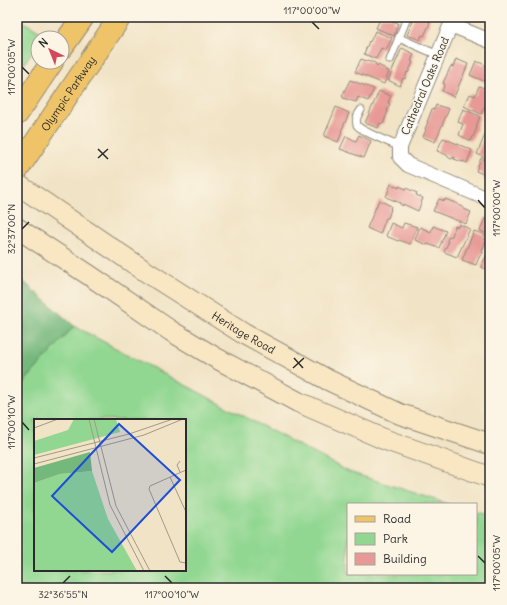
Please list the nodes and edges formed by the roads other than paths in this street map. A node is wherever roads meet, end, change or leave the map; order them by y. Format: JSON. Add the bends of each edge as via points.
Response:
{"nodes":[{"id":1,"x":83,"y":17,"type":"edge"},
{"id":2,"x":120,"y":17,"type":"edge"},
{"id":3,"x":407,"y":18,"type":"edge"},
{"id":4,"x":452,"y":21,"type":"edge"},
{"id":5,"x":70,"y":36,"type":"edge"},
{"id":6,"x":399,"y":38,"type":"junction"},
{"id":7,"x":490,"y":41,"type":"edge"},
{"id":8,"x":438,"y":55,"type":"junction"},
{"id":9,"x":390,"y":60,"type":"dead end"},
{"id":10,"x":47,"y":70,"type":"edge"},
{"id":11,"x":361,"y":110,"type":"dead end"},
{"id":12,"x":17,"y":114,"type":"edge"},
{"id":13,"x":400,"y":152,"type":"junction"},
{"id":14,"x":17,"y":170,"type":"edge"},
{"id":15,"x":17,"y":184,"type":"edge"},
{"id":16,"x":490,"y":200,"type":"edge"},
{"id":17,"x":17,"y":228,"type":"edge"},
{"id":18,"x":490,"y":444,"type":"edge"},
{"id":19,"x":490,"y":477,"type":"edge"}],
"edges":[{"from":1,"to":5,"type":"main road"},
{"from":2,"to":14,"type":"main road","name":"Olympic Parkway"},
{"from":3,"to":6,"type":"lane"},
{"from":4,"to":7,"type":"street"},
{"from":4,"to":8,"type":"street","name":"Cathedral Oaks Road"},
{"from":6,"to":8,"type":"lane"},
{"from":6,"to":9,"type":"lane"},
{"from":8,"to":13,"type":"street","name":"Cathedral Oaks Road"},
{"from":10,"to":12,"type":"main road"},
{"from":11,"to":13,"type":"lane","via":[[357,118],[358,126]]},
{"from":13,"to":16,"type":"street","via":[[408,165]]},
{"from":15,"to":18,"type":"main road","name":"Heritage Road","via":[[145,271],[244,334],[328,380],[400,414]]},
{"from":17,"to":19,"type":"main road","via":[[89,274],[171,332],[298,402],[386,440]]}]}
